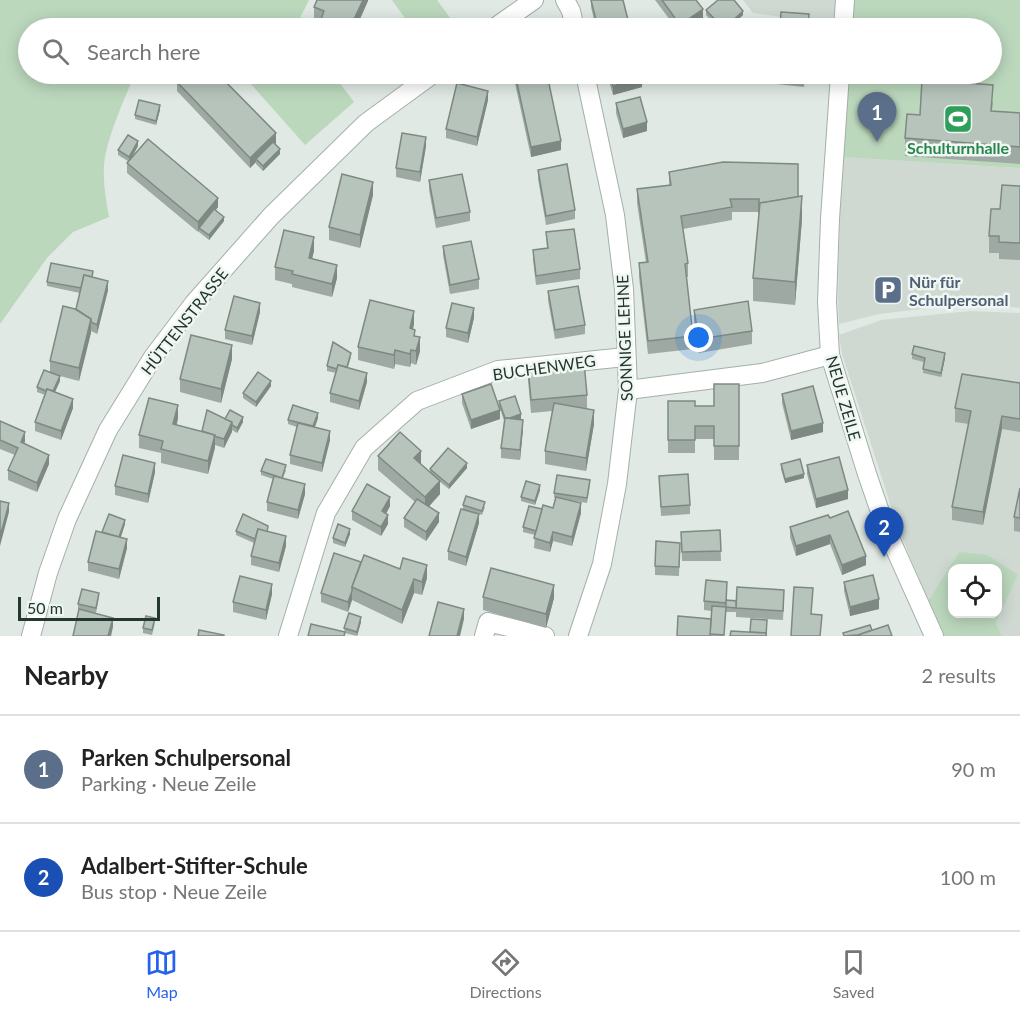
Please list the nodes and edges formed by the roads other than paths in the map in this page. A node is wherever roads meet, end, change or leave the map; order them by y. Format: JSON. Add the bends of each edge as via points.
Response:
{"nodes":[{"id":1,"x":534,"y":0,"type":"edge"},
{"id":2,"x":565,"y":0,"type":"edge"},
{"id":3,"x":845,"y":0,"type":"edge"},
{"id":4,"x":508,"y":18,"type":"edge"},
{"id":5,"x":573,"y":18,"type":"edge"},
{"id":6,"x":844,"y":18,"type":"edge"},
{"id":7,"x":419,"y":84,"type":"edge"},
{"id":8,"x":587,"y":84,"type":"edge"},
{"id":9,"x":839,"y":84,"type":"edge"},
{"id":10,"x":830,"y":355,"type":"junction"},
{"id":11,"x":625,"y":357,"type":"junction"},
{"id":12,"x":628,"y":390,"type":"junction"},
{"id":13,"x":31,"y":636,"type":"edge"},
{"id":14,"x":288,"y":636,"type":"edge"},
{"id":15,"x":484,"y":636,"type":"edge"},
{"id":16,"x":545,"y":636,"type":"edge"},
{"id":17,"x":578,"y":636,"type":"edge"},
{"id":18,"x":934,"y":636,"type":"edge"}],
"edges":[{"from":1,"to":4,"type":"street"},
{"from":2,"to":5,"type":"street"},
{"from":3,"to":6,"type":"street"},
{"from":7,"to":13,"type":"street","name":"HÜTTENSTRASSE","via":[[366,123],[271,216],[194,303],[153,357],[108,430],[67,519]]},
{"from":8,"to":11,"type":"street","name":"SONNIGE LEHNE","via":[[615,215],[624,289]]},
{"from":9,"to":10,"type":"street","name":"NEUE ZEILE","via":[[829,242]]},
{"from":10,"to":12,"type":"street","via":[[762,373]]},
{"from":10,"to":18,"type":"street","name":"NEUE ZEILE","via":[[886,529]]},
{"from":11,"to":12,"type":"street","name":"SONNIGE LEHNE"},
{"from":11,"to":14,"type":"street","name":"BUCHENWEG","via":[[498,370],[417,401],[364,448],[326,513]]},
{"from":12,"to":17,"type":"street","name":"SONNIGE LEHNE","via":[[617,484],[602,564]]},
{"from":15,"to":16,"type":"street","via":[[488,622]]}]}
